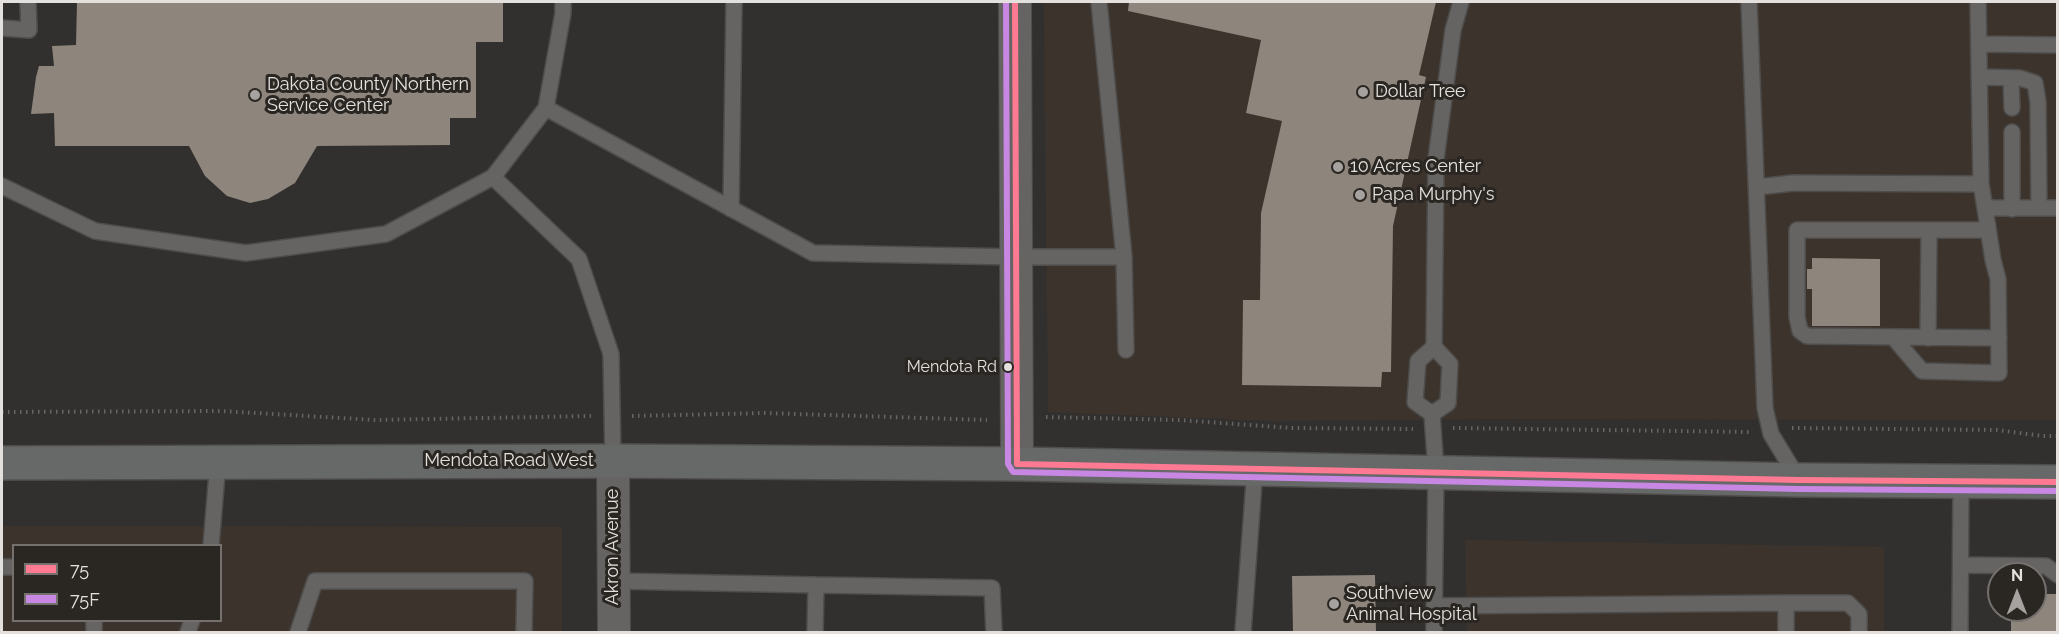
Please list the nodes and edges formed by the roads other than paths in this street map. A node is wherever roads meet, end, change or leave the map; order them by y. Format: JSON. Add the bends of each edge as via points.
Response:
{"nodes":[{"id":1,"x":28,"y":2,"type":"edge"},
{"id":2,"x":563,"y":2,"type":"edge"},
{"id":3,"x":734,"y":2,"type":"edge"},
{"id":4,"x":1015,"y":2,"type":"edge"},
{"id":5,"x":1099,"y":2,"type":"edge"},
{"id":6,"x":1461,"y":2,"type":"edge"},
{"id":7,"x":1749,"y":2,"type":"edge"},
{"id":8,"x":1978,"y":2,"type":"edge"},
{"id":9,"x":2,"y":28,"type":"edge"},
{"id":10,"x":1979,"y":44,"type":"junction"},
{"id":11,"x":2058,"y":45,"type":"edge"},
{"id":12,"x":1979,"y":77,"type":"junction"},
{"id":13,"x":2012,"y":78,"type":"junction"},
{"id":14,"x":546,"y":108,"type":"junction"},
{"id":15,"x":2012,"y":108,"type":"dead end"},
{"id":16,"x":2012,"y":132,"type":"dead end"},
{"id":17,"x":493,"y":177,"type":"junction"},
{"id":18,"x":1981,"y":184,"type":"junction"},
{"id":19,"x":2,"y":186,"type":"edge"},
{"id":20,"x":1758,"y":187,"type":"junction"},
{"id":21,"x":1985,"y":208,"type":"junction"},
{"id":22,"x":2039,"y":208,"type":"junction"},
{"id":23,"x":2058,"y":208,"type":"edge"},
{"id":24,"x":731,"y":209,"type":"junction"},
{"id":25,"x":2012,"y":209,"type":"junction"},
{"id":26,"x":1987,"y":230,"type":"junction"},
{"id":27,"x":1929,"y":231,"type":"junction"},
{"id":28,"x":1016,"y":257,"type":"junction"},
{"id":29,"x":1124,"y":257,"type":"junction"},
{"id":30,"x":1893,"y":337,"type":"junction"},
{"id":31,"x":1928,"y":338,"type":"junction"},
{"id":32,"x":1999,"y":338,"type":"junction"},
{"id":33,"x":1434,"y":347,"type":"junction"},
{"id":34,"x":1126,"y":350,"type":"dead end"},
{"id":35,"x":1432,"y":414,"type":"junction"},
{"id":36,"x":218,"y":461,"type":"junction"},
{"id":37,"x":613,"y":461,"type":"junction"},
{"id":38,"x":2,"y":463,"type":"edge"},
{"id":39,"x":1017,"y":464,"type":"junction"},
{"id":40,"x":1255,"y":468,"type":"junction"},
{"id":41,"x":1436,"y":471,"type":"junction"},
{"id":42,"x":1799,"y":480,"type":"junction"},
{"id":43,"x":1961,"y":480,"type":"junction"},
{"id":44,"x":2058,"y":482,"type":"edge"},
{"id":45,"x":210,"y":544,"type":"edge"},
{"id":46,"x":1961,"y":565,"type":"junction"},
{"id":47,"x":2058,"y":575,"type":"edge"},
{"id":48,"x":613,"y":581,"type":"junction"},
{"id":49,"x":816,"y":585,"type":"junction"},
{"id":50,"x":1786,"y":603,"type":"junction"},
{"id":51,"x":1435,"y":606,"type":"junction"},
{"id":52,"x":298,"y":633,"type":"edge"},
{"id":53,"x":524,"y":633,"type":"edge"},
{"id":54,"x":614,"y":633,"type":"edge"},
{"id":55,"x":815,"y":633,"type":"edge"},
{"id":56,"x":993,"y":633,"type":"edge"},
{"id":57,"x":1243,"y":633,"type":"edge"},
{"id":58,"x":1434,"y":633,"type":"edge"},
{"id":59,"x":1786,"y":633,"type":"edge"},
{"id":60,"x":1859,"y":633,"type":"edge"},
{"id":61,"x":1960,"y":633,"type":"edge"}],
"edges":[{"from":1,"to":9,"type":"lane","via":[[29,30]]},
{"from":2,"to":14,"type":"lane"},
{"from":3,"to":24,"type":"lane"},
{"from":4,"to":28,"type":"street"},
{"from":5,"to":29,"type":"lane"},
{"from":6,"to":33,"type":"lane","via":[[1453,30],[1436,159]]},
{"from":7,"to":20,"type":"lane"},
{"from":8,"to":10,"type":"lane"},
{"from":10,"to":11,"type":"lane"},
{"from":10,"to":12,"type":"lane"},
{"from":12,"to":13,"type":"lane"},
{"from":12,"to":18,"type":"lane"},
{"from":13,"to":15,"type":"lane"},
{"from":13,"to":22,"type":"lane","via":[[2035,83]]},
{"from":14,"to":17,"type":"lane"},
{"from":14,"to":24,"type":"lane"},
{"from":16,"to":25,"type":"lane"},
{"from":17,"to":19,"type":"lane","via":[[386,234],[246,253],[95,231]]},
{"from":17,"to":37,"type":"lane","via":[[579,259],[611,354]]},
{"from":18,"to":20,"type":"lane","via":[[1793,183]]},
{"from":18,"to":21,"type":"lane"},
{"from":20,"to":42,"type":"lane","via":[[1767,421]]},
{"from":21,"to":25,"type":"lane"},
{"from":21,"to":26,"type":"lane"},
{"from":22,"to":23,"type":"lane"},
{"from":22,"to":25,"type":"lane"},
{"from":24,"to":28,"type":"lane","via":[[813,254]]},
{"from":26,"to":27,"type":"lane"},
{"from":26,"to":32,"type":"lane","via":[[1998,279]]},
{"from":27,"to":30,"type":"lane","via":[[1797,230],[1800,331],[1807,336]]},
{"from":27,"to":31,"type":"lane"},
{"from":28,"to":29,"type":"lane"},
{"from":28,"to":39,"type":"street"},
{"from":29,"to":34,"type":"lane"},
{"from":30,"to":31,"type":"lane"},
{"from":30,"to":32,"type":"lane","via":[[1922,371],[1999,373]]},
{"from":31,"to":32,"type":"lane"},
{"from":33,"to":35,"type":"lane","via":[[1450,364],[1448,403]]},
{"from":33,"to":35,"type":"lane","via":[[1418,361],[1414,402]]},
{"from":35,"to":41,"type":"lane"},
{"from":36,"to":37,"type":"street","name":"Mendota Road West"},
{"from":36,"to":38,"type":"street","name":"Mendota Road West"},
{"from":36,"to":45,"type":"lane"},
{"from":37,"to":39,"type":"street","name":"Mendota Road West"},
{"from":37,"to":48,"type":"street","name":"Akron Avenue"},
{"from":39,"to":40,"type":"street","name":"Mendota Road West"},
{"from":40,"to":41,"type":"street","name":"Mendota Road West"},
{"from":40,"to":57,"type":"lane"},
{"from":41,"to":42,"type":"street","name":"Mendota Road West"},
{"from":41,"to":51,"type":"lane"},
{"from":42,"to":43,"type":"street","name":"Mendota Road West"},
{"from":43,"to":44,"type":"street","name":"Mendota Road West"},
{"from":43,"to":46,"type":"lane"},
{"from":46,"to":47,"type":"lane","via":[[2046,566]]},
{"from":46,"to":61,"type":"lane"},
{"from":48,"to":49,"type":"lane"},
{"from":48,"to":54,"type":"street","name":"Akron Avenue"},
{"from":49,"to":55,"type":"lane"},
{"from":49,"to":56,"type":"lane","via":[[992,588]]},
{"from":50,"to":51,"type":"lane"},
{"from":50,"to":59,"type":"lane"},
{"from":50,"to":60,"type":"lane","via":[[1848,603],[1859,614]]},
{"from":51,"to":58,"type":"lane"},
{"from":52,"to":53,"type":"lane","via":[[315,581],[525,581]]}]}
